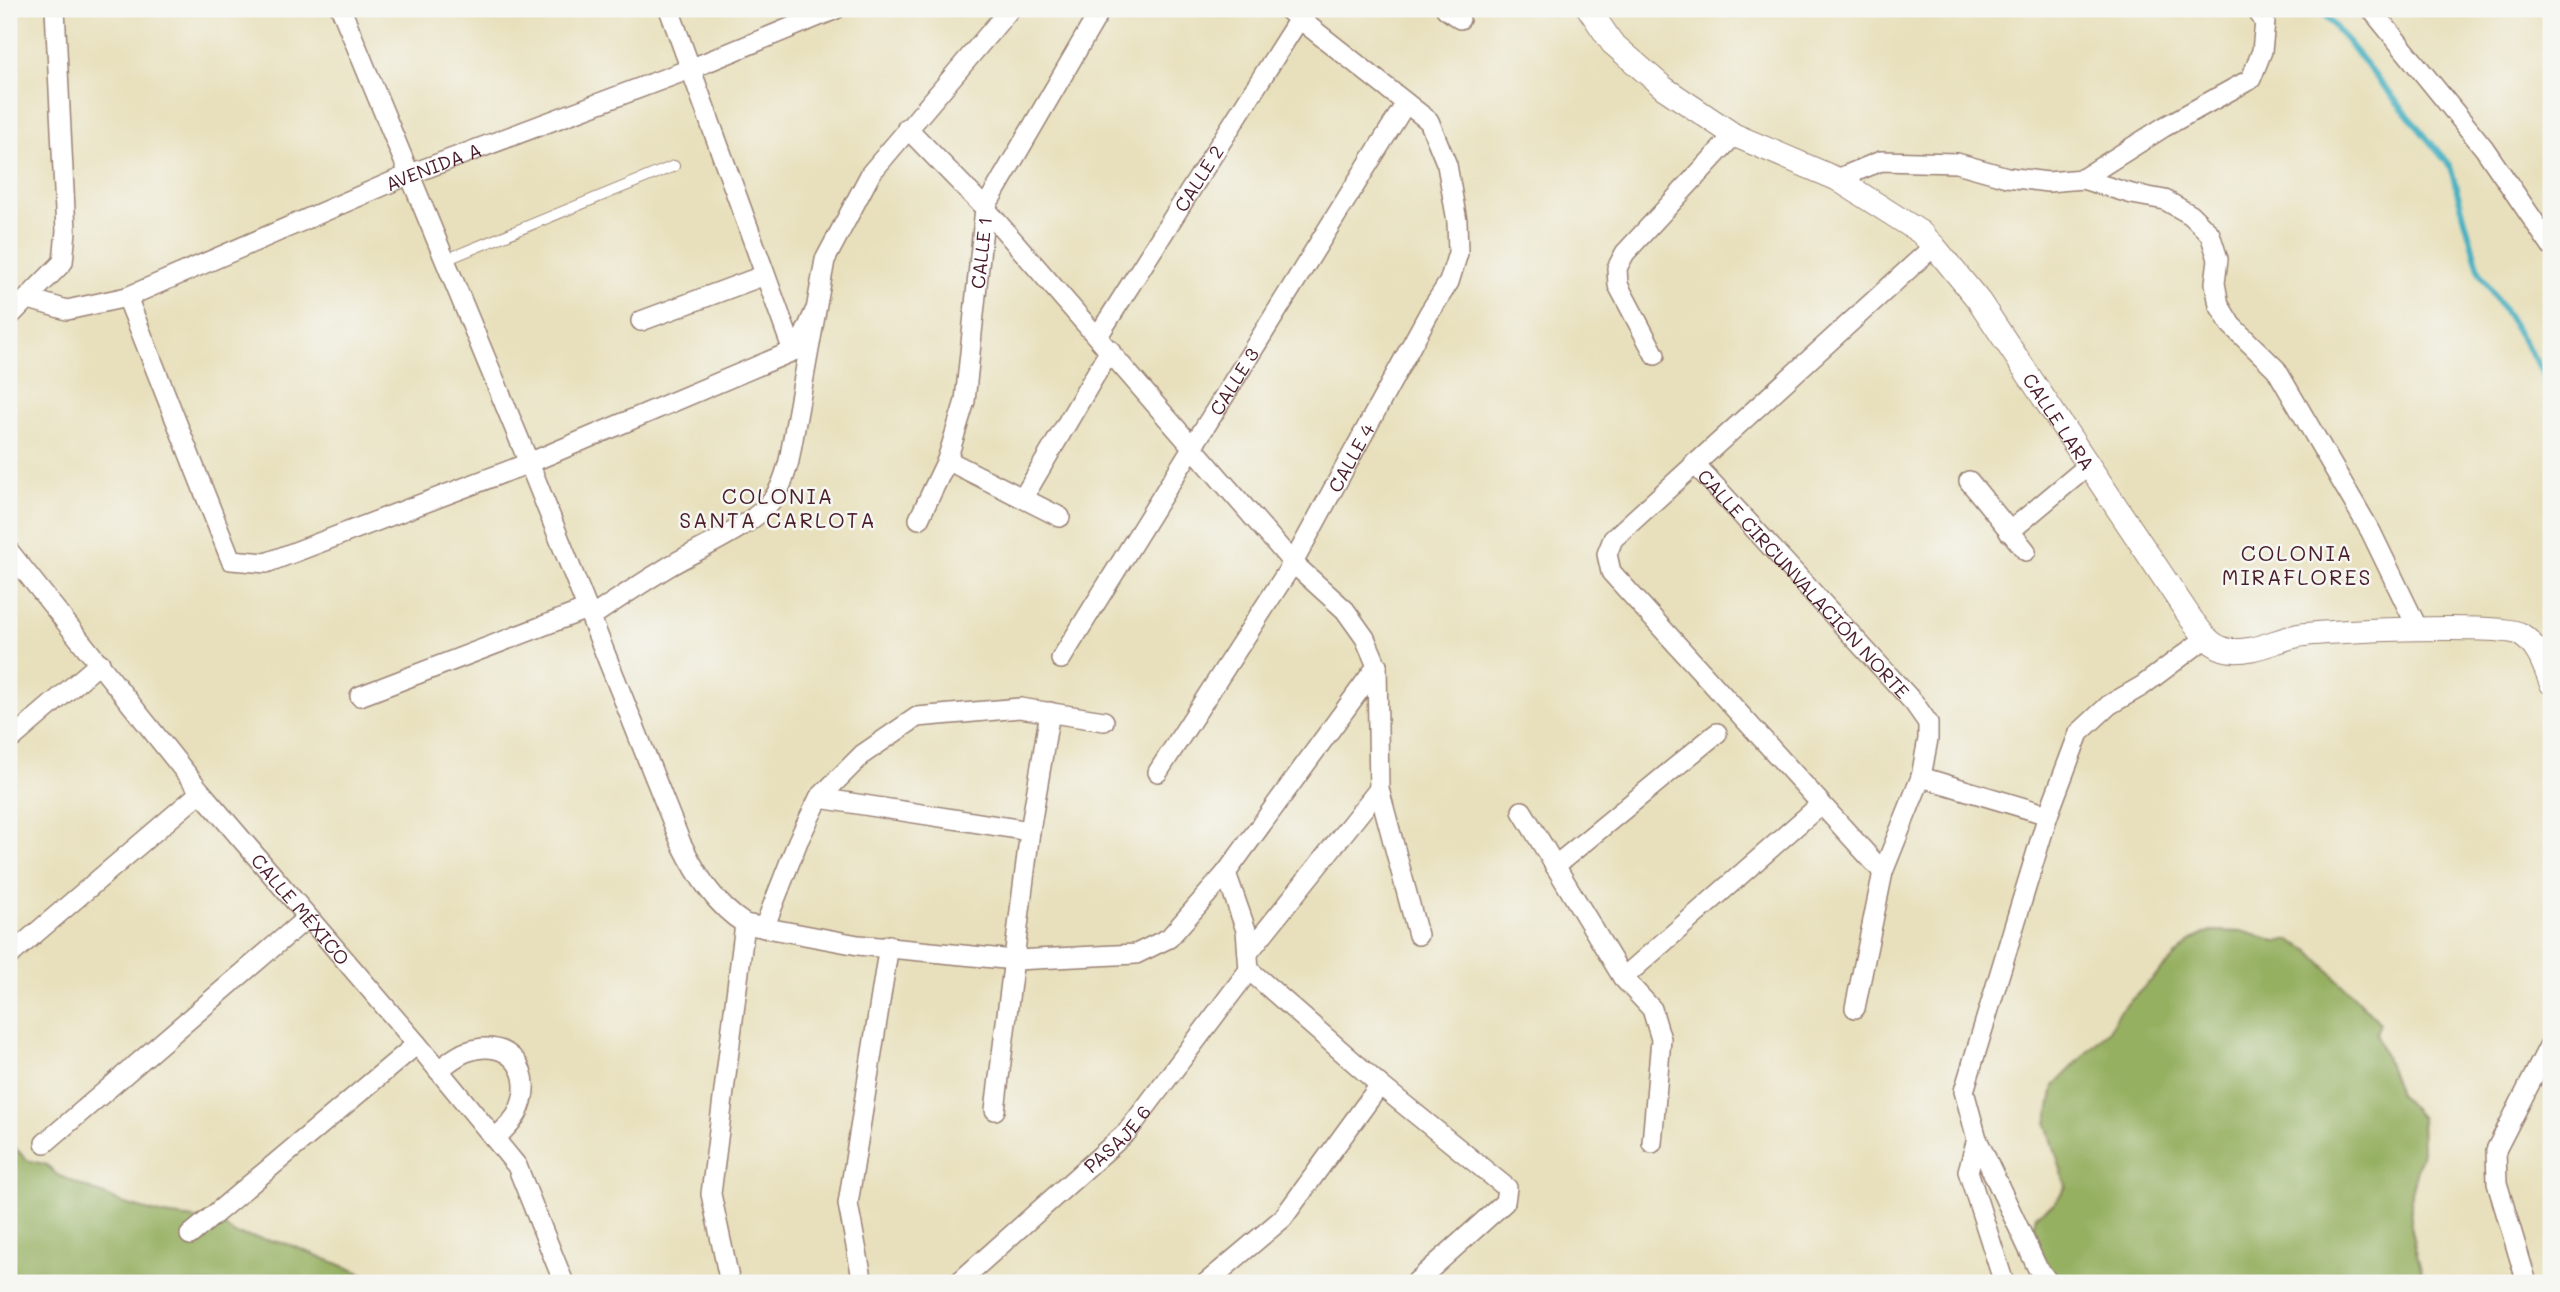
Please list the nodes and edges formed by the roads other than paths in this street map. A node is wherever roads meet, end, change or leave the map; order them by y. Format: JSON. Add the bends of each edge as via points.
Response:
{"nodes":[{"id":1,"x":55,"y":9,"type":"edge"},
{"id":2,"x":341,"y":9,"type":"edge"},
{"id":3,"x":669,"y":9,"type":"edge"},
{"id":4,"x":836,"y":9,"type":"edge"},
{"id":5,"x":1010,"y":9,"type":"edge"},
{"id":6,"x":1101,"y":9,"type":"edge"},
{"id":7,"x":1589,"y":9,"type":"edge"},
{"id":8,"x":2256,"y":9,"type":"edge"},
{"id":9,"x":2371,"y":9,"type":"edge"},
{"id":10,"x":1293,"y":14,"type":"edge"},
{"id":11,"x":690,"y":69,"type":"junction"},
{"id":12,"x":1406,"y":103,"type":"junction"},
{"id":13,"x":907,"y":128,"type":"junction"},
{"id":14,"x":1734,"y":135,"type":"junction"},
{"id":15,"x":674,"y":166,"type":"dead end"},
{"id":16,"x":408,"y":175,"type":"junction"},
{"id":17,"x":1837,"y":179,"type":"junction"},
{"id":18,"x":2082,"y":179,"type":"junction"},
{"id":19,"x":985,"y":208,"type":"junction"},
{"id":20,"x":1934,"y":246,"type":"junction"},
{"id":21,"x":2551,"y":246,"type":"edge"},
{"id":22,"x":444,"y":261,"type":"junction"},
{"id":23,"x":765,"y":275,"type":"junction"},
{"id":24,"x":127,"y":297,"type":"junction"},
{"id":25,"x":29,"y":299,"type":"junction"},
{"id":26,"x":815,"y":311,"type":"junction"},
{"id":27,"x":9,"y":317,"type":"edge"},
{"id":28,"x":641,"y":321,"type":"dead end"},
{"id":29,"x":1104,"y":343,"type":"junction"},
{"id":30,"x":793,"y":351,"type":"junction"},
{"id":31,"x":1655,"y":355,"type":"dead end"},
{"id":32,"x":1194,"y":447,"type":"junction"},
{"id":33,"x":947,"y":460,"type":"junction"},
{"id":34,"x":529,"y":463,"type":"junction"},
{"id":35,"x":1694,"y":463,"type":"junction"},
{"id":36,"x":2089,"y":465,"type":"junction"},
{"id":37,"x":1969,"y":481,"type":"dead end"},
{"id":38,"x":1023,"y":498,"type":"junction"},
{"id":39,"x":1060,"y":517,"type":"dead end"},
{"id":40,"x":919,"y":519,"type":"dead end"},
{"id":41,"x":2010,"y":532,"type":"junction"},
{"id":42,"x":9,"y":551,"type":"edge"},
{"id":43,"x":2026,"y":551,"type":"dead end"},
{"id":44,"x":1293,"y":563,"type":"junction"},
{"id":45,"x":589,"y":613,"type":"junction"},
{"id":46,"x":2418,"y":629,"type":"junction"},
{"id":47,"x":2206,"y":638,"type":"junction"},
{"id":48,"x":1061,"y":659,"type":"dead end"},
{"id":49,"x":100,"y":663,"type":"junction"},
{"id":50,"x":1377,"y":666,"type":"junction"},
{"id":51,"x":2551,"y":683,"type":"edge"},
{"id":52,"x":360,"y":696,"type":"dead end"},
{"id":53,"x":1050,"y":712,"type":"junction"},
{"id":54,"x":1104,"y":721,"type":"dead end"},
{"id":55,"x":1717,"y":733,"type":"dead end"},
{"id":56,"x":9,"y":741,"type":"edge"},
{"id":57,"x":1158,"y":772,"type":"dead end"},
{"id":58,"x":1921,"y":777,"type":"junction"},
{"id":59,"x":1379,"y":789,"type":"junction"},
{"id":60,"x":201,"y":792,"type":"junction"},
{"id":61,"x":819,"y":798,"type":"junction"},
{"id":62,"x":1820,"y":805,"type":"junction"},
{"id":63,"x":1522,"y":811,"type":"dead end"},
{"id":64,"x":2048,"y":814,"type":"junction"},
{"id":65,"x":1030,"y":831,"type":"junction"},
{"id":66,"x":1555,"y":866,"type":"junction"},
{"id":67,"x":1883,"y":872,"type":"junction"},
{"id":68,"x":1226,"y":873,"type":"junction"},
{"id":69,"x":308,"y":917,"type":"junction"},
{"id":70,"x":755,"y":926,"type":"junction"},
{"id":71,"x":1418,"y":935,"type":"dead end"},
{"id":72,"x":889,"y":945,"type":"junction"},
{"id":73,"x":9,"y":956,"type":"edge"},
{"id":74,"x":1015,"y":960,"type":"junction"},
{"id":75,"x":1249,"y":962,"type":"junction"},
{"id":76,"x":1623,"y":978,"type":"junction"},
{"id":77,"x":1855,"y":1008,"type":"dead end"},
{"id":78,"x":2551,"y":1042,"type":"edge"},
{"id":79,"x":418,"y":1044,"type":"junction"},
{"id":80,"x":438,"y":1070,"type":"junction"},
{"id":81,"x":1380,"y":1085,"type":"junction"},
{"id":82,"x":995,"y":1110,"type":"dead end"},
{"id":83,"x":495,"y":1139,"type":"junction"},
{"id":84,"x":1977,"y":1139,"type":"junction"},
{"id":85,"x":45,"y":1143,"type":"dead end"},
{"id":86,"x":1652,"y":1143,"type":"dead end"},
{"id":87,"x":190,"y":1235,"type":"dead end"},
{"id":88,"x":564,"y":1283,"type":"edge"},
{"id":89,"x":730,"y":1283,"type":"edge"},
{"id":90,"x":863,"y":1283,"type":"edge"},
{"id":91,"x":958,"y":1283,"type":"edge"},
{"id":92,"x":1206,"y":1283,"type":"edge"},
{"id":93,"x":1415,"y":1283,"type":"edge"},
{"id":94,"x":2004,"y":1283,"type":"edge"},
{"id":95,"x":2049,"y":1283,"type":"edge"},
{"id":96,"x":2527,"y":1283,"type":"edge"}],
"edges":[{"from":1,"to":25,"type":"street","via":[[66,231],[63,262]]},
{"from":2,"to":16,"type":"street"},
{"from":3,"to":11,"type":"street"},
{"from":4,"to":11,"type":"street","name":"AVENIDA A"},
{"from":5,"to":13,"type":"street"},
{"from":6,"to":19,"type":"street","name":"CALLE 1"},
{"from":7,"to":14,"type":"street","name":"CALLE LARA","via":[[1612,43],[1664,88]]},
{"from":8,"to":18,"type":"street","via":[[2265,22],[2262,51],[2251,79]]},
{"from":9,"to":21,"type":"street","via":[[2484,148]]},
{"from":10,"to":12,"type":"street"},
{"from":10,"to":29,"type":"street","name":"CALLE 2"},
{"from":11,"to":16,"type":"street","name":"AVENIDA A"},
{"from":11,"to":23,"type":"street"},
{"from":12,"to":32,"type":"street","name":"CALLE 3"},
{"from":12,"to":44,"type":"street","name":"CALLE 4","via":[[1429,121],[1447,165],[1458,253],[1450,282]]},
{"from":13,"to":19,"type":"street"},
{"from":13,"to":26,"type":"street","via":[[871,173],[825,260]]},
{"from":14,"to":17,"type":"street","name":"CALLE LARA"},
{"from":14,"to":31,"type":"street","via":[[1625,253],[1617,268],[1618,285]]},
{"from":15,"to":22,"type":"lane"},
{"from":16,"to":22,"type":"street"},
{"from":16,"to":24,"type":"street","name":"AVENIDA A"},
{"from":17,"to":18,"type":"street","via":[[1881,161],[1957,163],[2048,182]]},
{"from":17,"to":20,"type":"street","name":"CALLE LARA","via":[[1920,232]]},
{"from":18,"to":46,"type":"street","via":[[2165,200],[2191,215],[2210,234],[2218,259],[2215,283],[2219,305],[2231,325],[2276,369],[2371,532]]},
{"from":19,"to":29,"type":"street"},
{"from":19,"to":33,"type":"street","name":"CALLE 1","via":[[965,401]]},
{"from":20,"to":35,"type":"street"},
{"from":20,"to":36,"type":"street","name":"CALLE LARA","via":[[1979,301]]},
{"from":22,"to":34,"type":"street"},
{"from":23,"to":28,"type":"street"},
{"from":23,"to":30,"type":"street"},
{"from":24,"to":25,"type":"street","name":"AVENIDA A","via":[[67,310]]},
{"from":24,"to":34,"type":"street","via":[[232,560],[266,564]]},
{"from":25,"to":27,"type":"street"},
{"from":26,"to":30,"type":"street"},
{"from":26,"to":45,"type":"street","via":[[789,461],[772,501],[737,527]]},
{"from":29,"to":32,"type":"street"},
{"from":29,"to":38,"type":"street","name":"CALLE 2"},
{"from":30,"to":34,"type":"street"},
{"from":32,"to":44,"type":"street"},
{"from":32,"to":48,"type":"street","name":"CALLE 3"},
{"from":33,"to":38,"type":"street"},
{"from":33,"to":40,"type":"street","name":"CALLE 1"},
{"from":34,"to":45,"type":"street"},
{"from":35,"to":58,"type":"street","name":"CALLE CIRCUNVALACIÓN NORTE","via":[[1914,703],[1928,723]]},
{"from":35,"to":62,"type":"street","via":[[1614,539],[1606,554],[1611,572]]},
{"from":36,"to":41,"type":"street"},
{"from":36,"to":47,"type":"street","name":"CALLE LARA"},
{"from":37,"to":41,"type":"street"},
{"from":38,"to":39,"type":"street"},
{"from":41,"to":43,"type":"street"},
{"from":42,"to":49,"type":"street","name":"CALLE MÉXICO"},
{"from":44,"to":50,"type":"street","via":[[1345,610]]},
{"from":44,"to":57,"type":"street","name":"CALLE 4"},
{"from":45,"to":52,"type":"street"},
{"from":45,"to":70,"type":"street","via":[[699,878],[732,915]]},
{"from":46,"to":47,"type":"street","via":[[2301,635],[2258,648],[2229,650]]},
{"from":46,"to":51,"type":"street","via":[[2518,633],[2541,658]]},
{"from":47,"to":64,"type":"street","via":[[2109,705],[2079,733]]},
{"from":49,"to":56,"type":"street"},
{"from":49,"to":60,"type":"street","name":"CALLE MÉXICO"},
{"from":50,"to":59,"type":"street"},
{"from":50,"to":68,"type":"street"},
{"from":53,"to":54,"type":"street"},
{"from":53,"to":61,"type":"street","via":[[1020,708],[917,717],[863,754]]},
{"from":53,"to":65,"type":"street"},
{"from":55,"to":66,"type":"street"},
{"from":58,"to":64,"type":"street"},
{"from":58,"to":67,"type":"street","name":"CALLE CIRCUNVALACIÓN NORTE"},
{"from":59,"to":71,"type":"street"},
{"from":59,"to":75,"type":"street","name":"PASAJE 6"},
{"from":60,"to":69,"type":"street","name":"CALLE MÉXICO"},
{"from":60,"to":73,"type":"street"},
{"from":61,"to":65,"type":"street"},
{"from":61,"to":70,"type":"street"},
{"from":62,"to":67,"type":"street"},
{"from":62,"to":76,"type":"street"},
{"from":63,"to":66,"type":"street"},
{"from":64,"to":84,"type":"street","via":[[1964,1091]]},
{"from":65,"to":74,"type":"street"},
{"from":66,"to":76,"type":"street"},
{"from":67,"to":77,"type":"street","name":"CALLE CIRCUNVALACIÓN NORTE"},
{"from":68,"to":74,"type":"street","via":[[1169,938],[1136,954]]},
{"from":68,"to":75,"type":"street","via":[[1246,930]]},
{"from":69,"to":79,"type":"street","name":"CALLE MÉXICO"},
{"from":69,"to":85,"type":"street"},
{"from":70,"to":72,"type":"street"},
{"from":70,"to":89,"type":"street","via":[[711,1194]]},
{"from":72,"to":74,"type":"street"},
{"from":72,"to":90,"type":"street","via":[[848,1204]]},
{"from":74,"to":82,"type":"street"},
{"from":75,"to":81,"type":"street"},
{"from":75,"to":91,"type":"street","name":"PASAJE 6","via":[[1127,1132]]},
{"from":76,"to":86,"type":"street","via":[[1653,1009],[1661,1039]]},
{"from":78,"to":96,"type":"street","via":[[2496,1150],[2497,1183]]},
{"from":79,"to":80,"type":"street","name":"CALLE MÉXICO"},
{"from":79,"to":87,"type":"street"},
{"from":80,"to":83,"type":"street","name":"CALLE MÉXICO"},
{"from":80,"to":83,"type":"street","via":[[467,1051],[501,1051],[517,1061],[526,1077],[517,1115]]},
{"from":81,"to":92,"type":"street","via":[[1283,1217]]},
{"from":81,"to":93,"type":"street","via":[[1507,1188],[1506,1202]]},
{"from":83,"to":88,"type":"street","name":"CALLE MÉXICO","via":[[517,1166]]},
{"from":84,"to":94,"type":"street","via":[[1968,1171]]},
{"from":84,"to":95,"type":"street","via":[[2037,1267]]}]}
